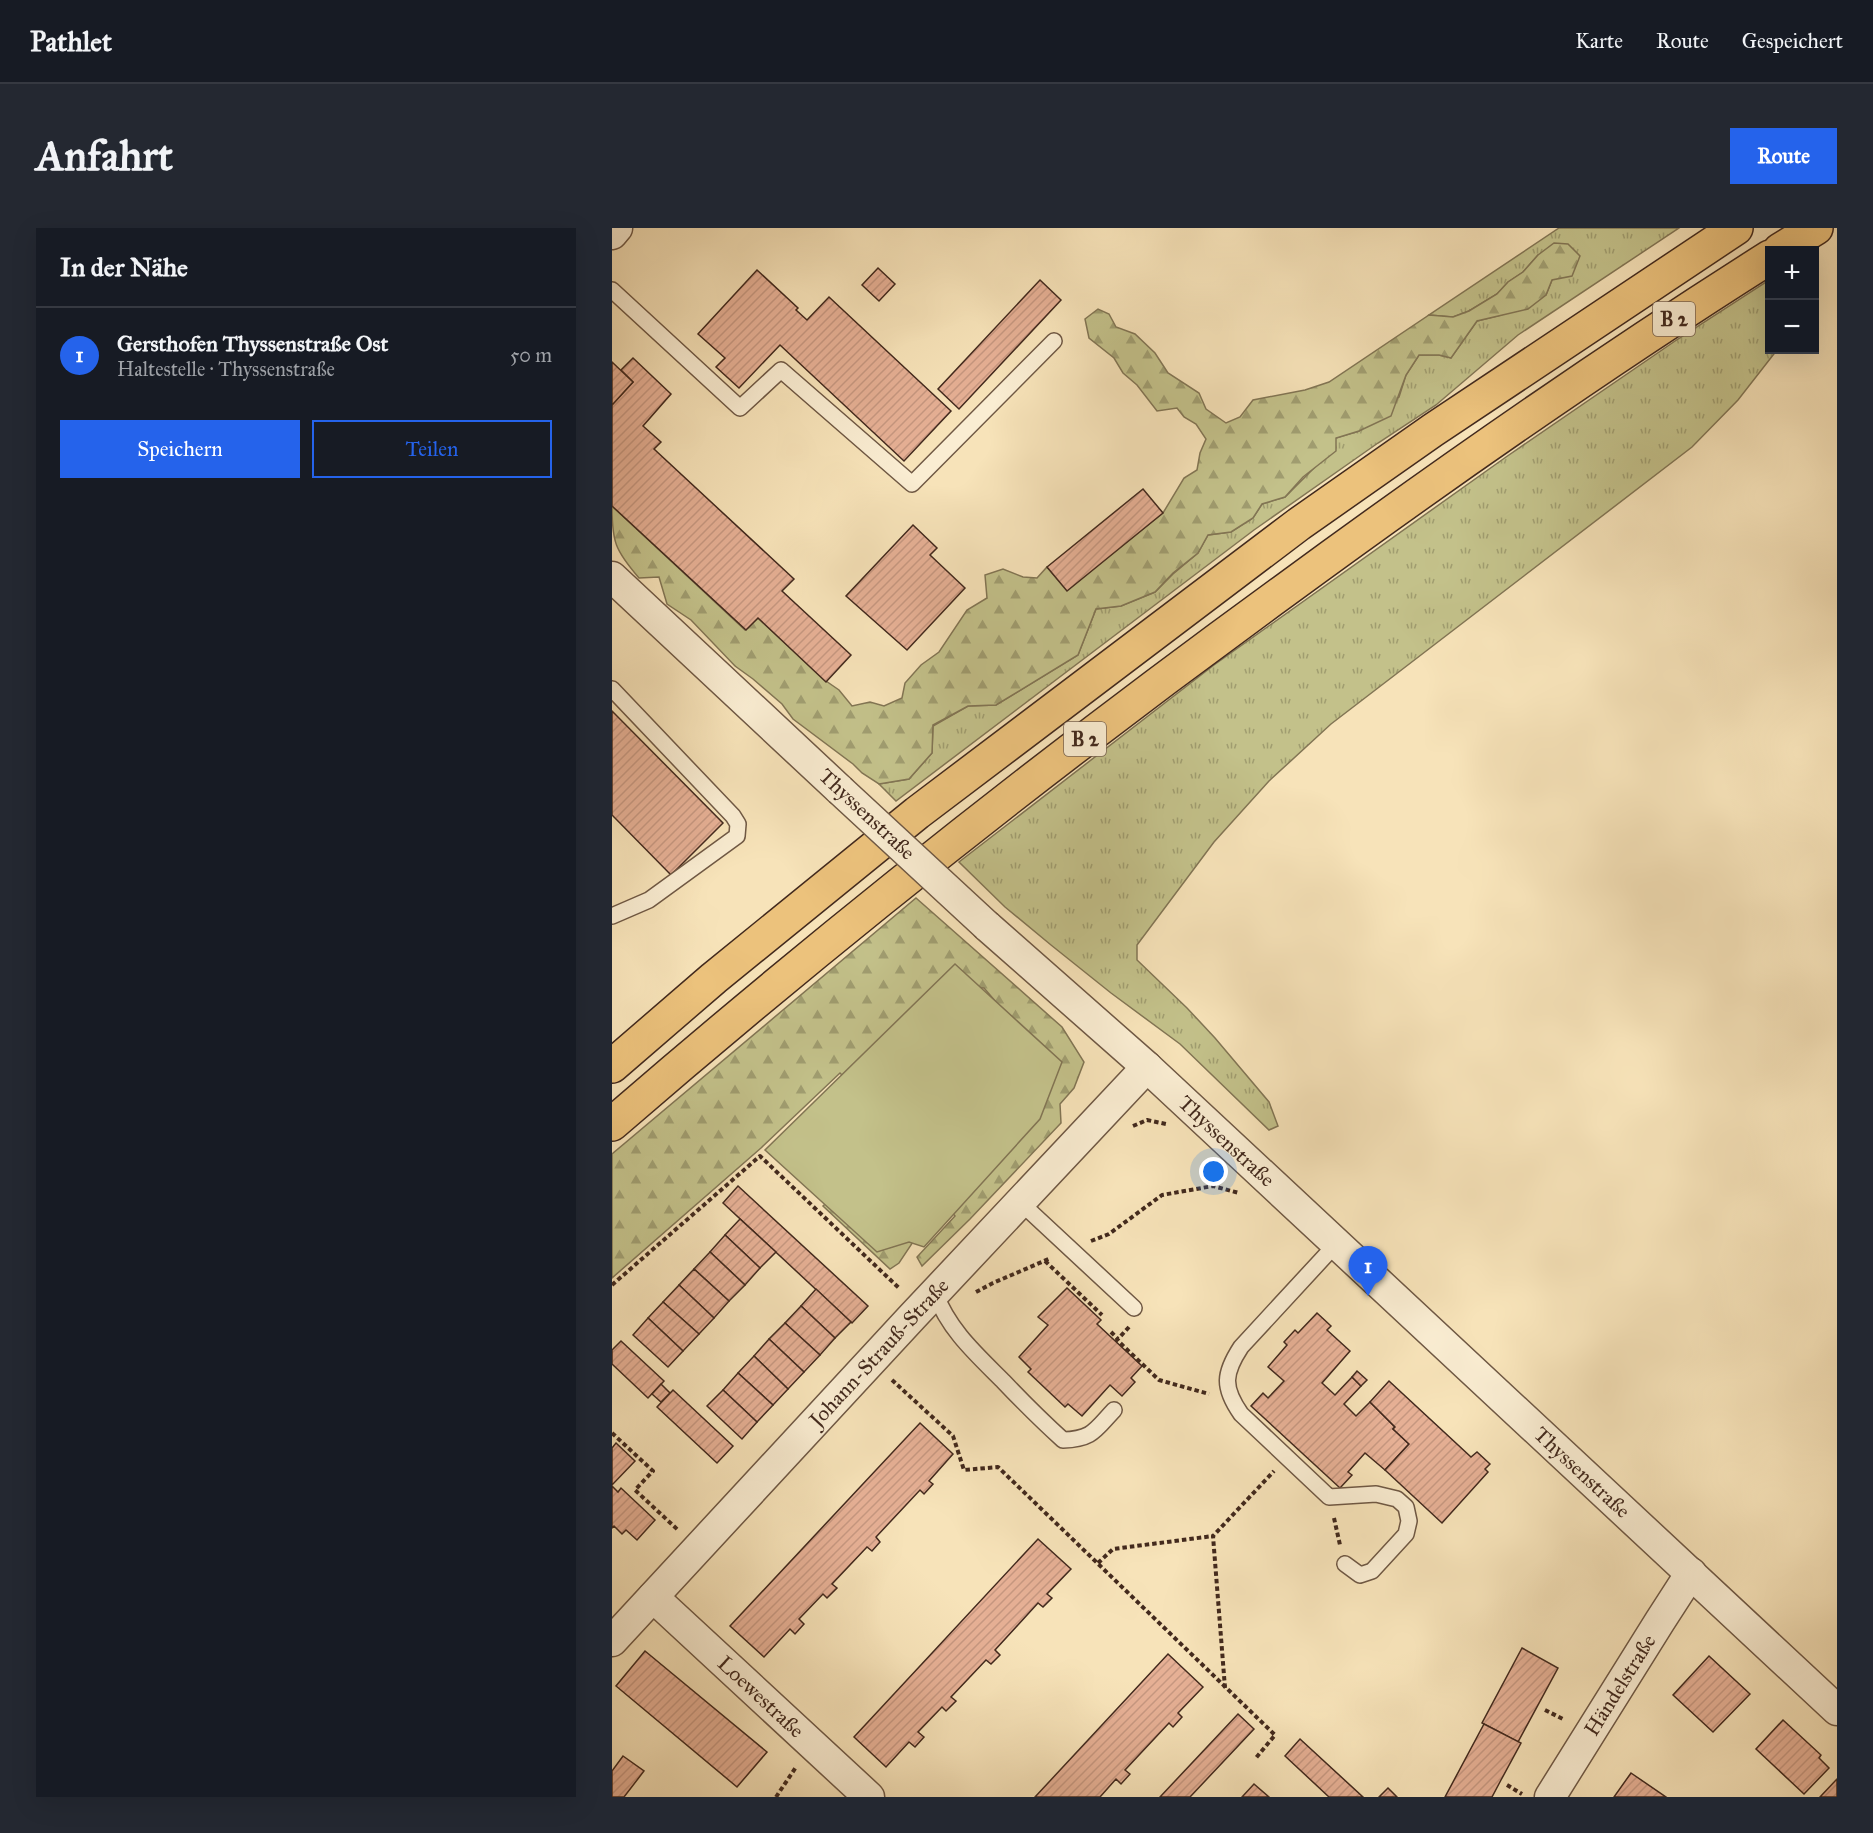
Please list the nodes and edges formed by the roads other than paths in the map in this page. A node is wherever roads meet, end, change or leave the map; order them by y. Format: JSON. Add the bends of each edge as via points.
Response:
{"nodes":[{"id":1,"x":617,"y":228,"type":"edge"},
{"id":2,"x":1736,"y":228,"type":"edge"},
{"id":3,"x":1816,"y":228,"type":"edge"},
{"id":4,"x":612,"y":234,"type":"edge"},
{"id":5,"x":1787,"y":246,"type":"edge"},
{"id":6,"x":1765,"y":260,"type":"edge"},
{"id":7,"x":612,"y":290,"type":"edge"},
{"id":8,"x":1053,"y":340,"type":"dead end"},
{"id":9,"x":612,"y":577,"type":"edge"},
{"id":10,"x":612,"y":689,"type":"edge"},
{"id":11,"x":612,"y":916,"type":"edge"},
{"id":12,"x":612,"y":1066,"type":"edge"},
{"id":13,"x":1147,"y":1067,"type":"junction"},
{"id":14,"x":612,"y":1124,"type":"edge"},
{"id":15,"x":1020,"y":1202,"type":"junction"},
{"id":16,"x":1337,"y":1243,"type":"junction"},
{"id":17,"x":932,"y":1304,"type":"junction"},
{"id":18,"x":1134,"y":1308,"type":"dead end"},
{"id":19,"x":1114,"y":1410,"type":"dead end"},
{"id":20,"x":1345,"y":1564,"type":"road end"},
{"id":21,"x":1691,"y":1574,"type":"junction"},
{"id":22,"x":653,"y":1597,"type":"junction"},
{"id":23,"x":612,"y":1641,"type":"edge"},
{"id":24,"x":1837,"y":1710,"type":"edge"},
{"id":25,"x":869,"y":1797,"type":"edge"},
{"id":26,"x":1550,"y":1797,"type":"edge"}],
"edges":[{"from":1,"to":4,"type":"street"},
{"from":2,"to":12,"type":"highway","number":"B 2","via":[[1299,524],[916,813]]},
{"from":3,"to":5,"type":"highway"},
{"from":6,"to":14,"type":"highway","number":"B 2","via":[[1459,465],[1174,671],[830,940]]},
{"from":7,"to":8,"type":"lane","via":[[740,408],[780,370],[912,484]]},
{"from":9,"to":13,"type":"street","name":"Thyssenstraße","bridge":true,"via":[[987,926]]},
{"from":10,"to":11,"type":"lane","via":[[738,824],[737,836],[649,900]]},
{"from":13,"to":15,"type":"street","name":"Johann-Strauß-Straße"},
{"from":13,"to":16,"type":"street","name":"Thyssenstraße"},
{"from":15,"to":17,"type":"street","name":"Johann-Strauß-Straße"},
{"from":15,"to":18,"type":"lane"},
{"from":16,"to":20,"type":"lane","via":[[1241,1347],[1230,1364],[1228,1380],[1230,1399],[1240,1414],[1329,1497],[1376,1494],[1397,1499],[1406,1507],[1406,1534],[1371,1571],[1360,1575]]},
{"from":16,"to":21,"type":"street","name":"Thyssenstraße"},
{"from":17,"to":19,"type":"lane","via":[[960,1338],[1063,1440],[1082,1439],[1093,1433]]},
{"from":17,"to":22,"type":"street","name":"Johann-Strauß-Straße","via":[[872,1361]]},
{"from":21,"to":24,"type":"street","name":"Thyssenstraße"},
{"from":21,"to":26,"type":"street","name":"Händelstraße"},
{"from":22,"to":23,"type":"street","name":"Johann-Strauß-Straße"},
{"from":22,"to":25,"type":"street","name":"Loewestraße"}]}
